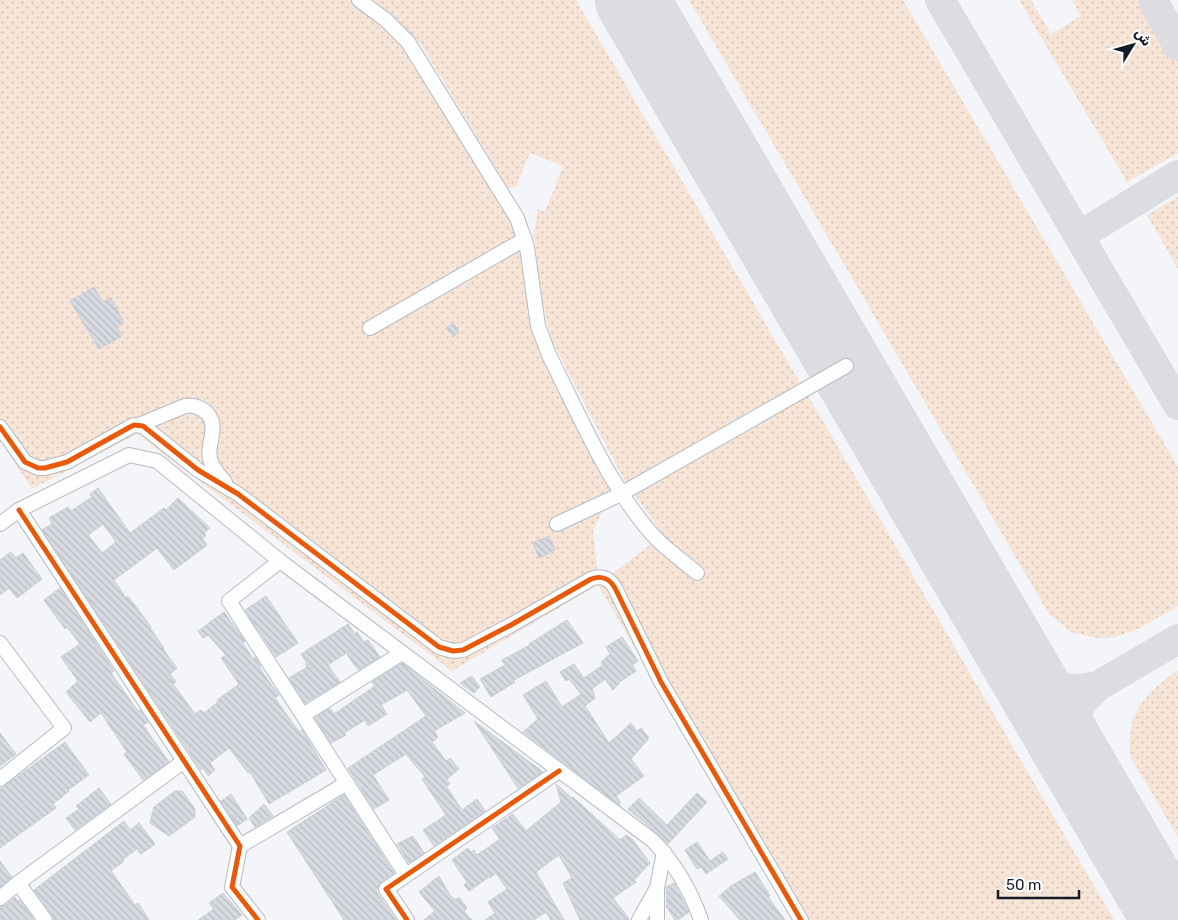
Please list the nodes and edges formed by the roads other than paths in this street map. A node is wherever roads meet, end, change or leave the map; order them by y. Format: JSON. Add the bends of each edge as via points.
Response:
{"nodes":[{"id":1,"x":359,"y":0,"type":"edge"},
{"id":2,"x":525,"y":239,"type":"junction"},
{"id":3,"x":370,"y":328,"type":"dead end"},
{"id":4,"x":846,"y":366,"type":"dead end"},
{"id":5,"x":139,"y":425,"type":"junction"},
{"id":6,"x":0,"y":427,"type":"edge"},
{"id":7,"x":230,"y":489,"type":"junction"},
{"id":8,"x":621,"y":494,"type":"junction"},
{"id":9,"x":19,"y":510,"type":"junction"},
{"id":10,"x":0,"y":524,"type":"edge"},
{"id":11,"x":557,"y":524,"type":"dead end"},
{"id":12,"x":280,"y":561,"type":"junction"},
{"id":13,"x":697,"y":573,"type":"dead end"},
{"id":14,"x":0,"y":643,"type":"edge"},
{"id":15,"x":402,"y":653,"type":"junction"},
{"id":16,"x":303,"y":715,"type":"junction"},
{"id":17,"x":184,"y":761,"type":"junction"},
{"id":18,"x":559,"y":771,"type":"junction"},
{"id":19,"x":0,"y":779,"type":"edge"},
{"id":20,"x":347,"y":783,"type":"junction"},
{"id":21,"x":240,"y":846,"type":"junction"},
{"id":22,"x":664,"y":852,"type":"junction"},
{"id":23,"x":406,"y":875,"type":"junction"},
{"id":24,"x":18,"y":883,"type":"junction"},
{"id":25,"x":657,"y":888,"type":"junction"},
{"id":26,"x":0,"y":898,"type":"edge"},
{"id":27,"x":254,"y":919,"type":"edge"},
{"id":28,"x":45,"y":920,"type":"edge"},
{"id":29,"x":407,"y":920,"type":"edge"},
{"id":30,"x":640,"y":920,"type":"edge"},
{"id":31,"x":657,"y":920,"type":"edge"},
{"id":32,"x":701,"y":920,"type":"edge"},
{"id":33,"x":801,"y":920,"type":"edge"}],
"edges":[{"from":1,"to":2,"type":"street","via":[[397,30],[417,55],[511,208]]},
{"from":2,"to":3,"type":"street"},
{"from":2,"to":8,"type":"street","via":[[541,336]]},
{"from":4,"to":8,"type":"street"},
{"from":5,"to":6,"type":"street","via":[[67,462],[45,468],[25,462]]},
{"from":5,"to":7,"type":"street","via":[[198,470]]},
{"from":5,"to":7,"type":"street","via":[[186,406],[205,411],[210,416],[213,429],[209,459]]},
{"from":7,"to":33,"type":"street","via":[[439,647],[449,650],[463,650],[590,579],[605,577],[611,582],[661,682]]},
{"from":8,"to":11,"type":"street"},
{"from":8,"to":13,"type":"street","via":[[653,535]]},
{"from":9,"to":10,"type":"street"},
{"from":9,"to":12,"type":"street","via":[[129,455],[156,461]]},
{"from":9,"to":17,"type":"street"},
{"from":12,"to":15,"type":"street"},
{"from":12,"to":16,"type":"street","via":[[229,600]]},
{"from":14,"to":19,"type":"street","via":[[64,728]]},
{"from":15,"to":16,"type":"street"},
{"from":15,"to":18,"type":"street"},
{"from":16,"to":20,"type":"street"},
{"from":17,"to":21,"type":"street"},
{"from":17,"to":24,"type":"street"},
{"from":18,"to":22,"type":"street"},
{"from":18,"to":23,"type":"street"},
{"from":20,"to":21,"type":"street"},
{"from":20,"to":23,"type":"street"},
{"from":21,"to":27,"type":"street","via":[[232,887]]},
{"from":22,"to":25,"type":"street"},
{"from":22,"to":32,"type":"street","via":[[682,877]]},
{"from":23,"to":29,"type":"street","via":[[386,889]]},
{"from":24,"to":26,"type":"street"},
{"from":24,"to":28,"type":"street"},
{"from":25,"to":30,"type":"street"},
{"from":25,"to":31,"type":"street"}]}
